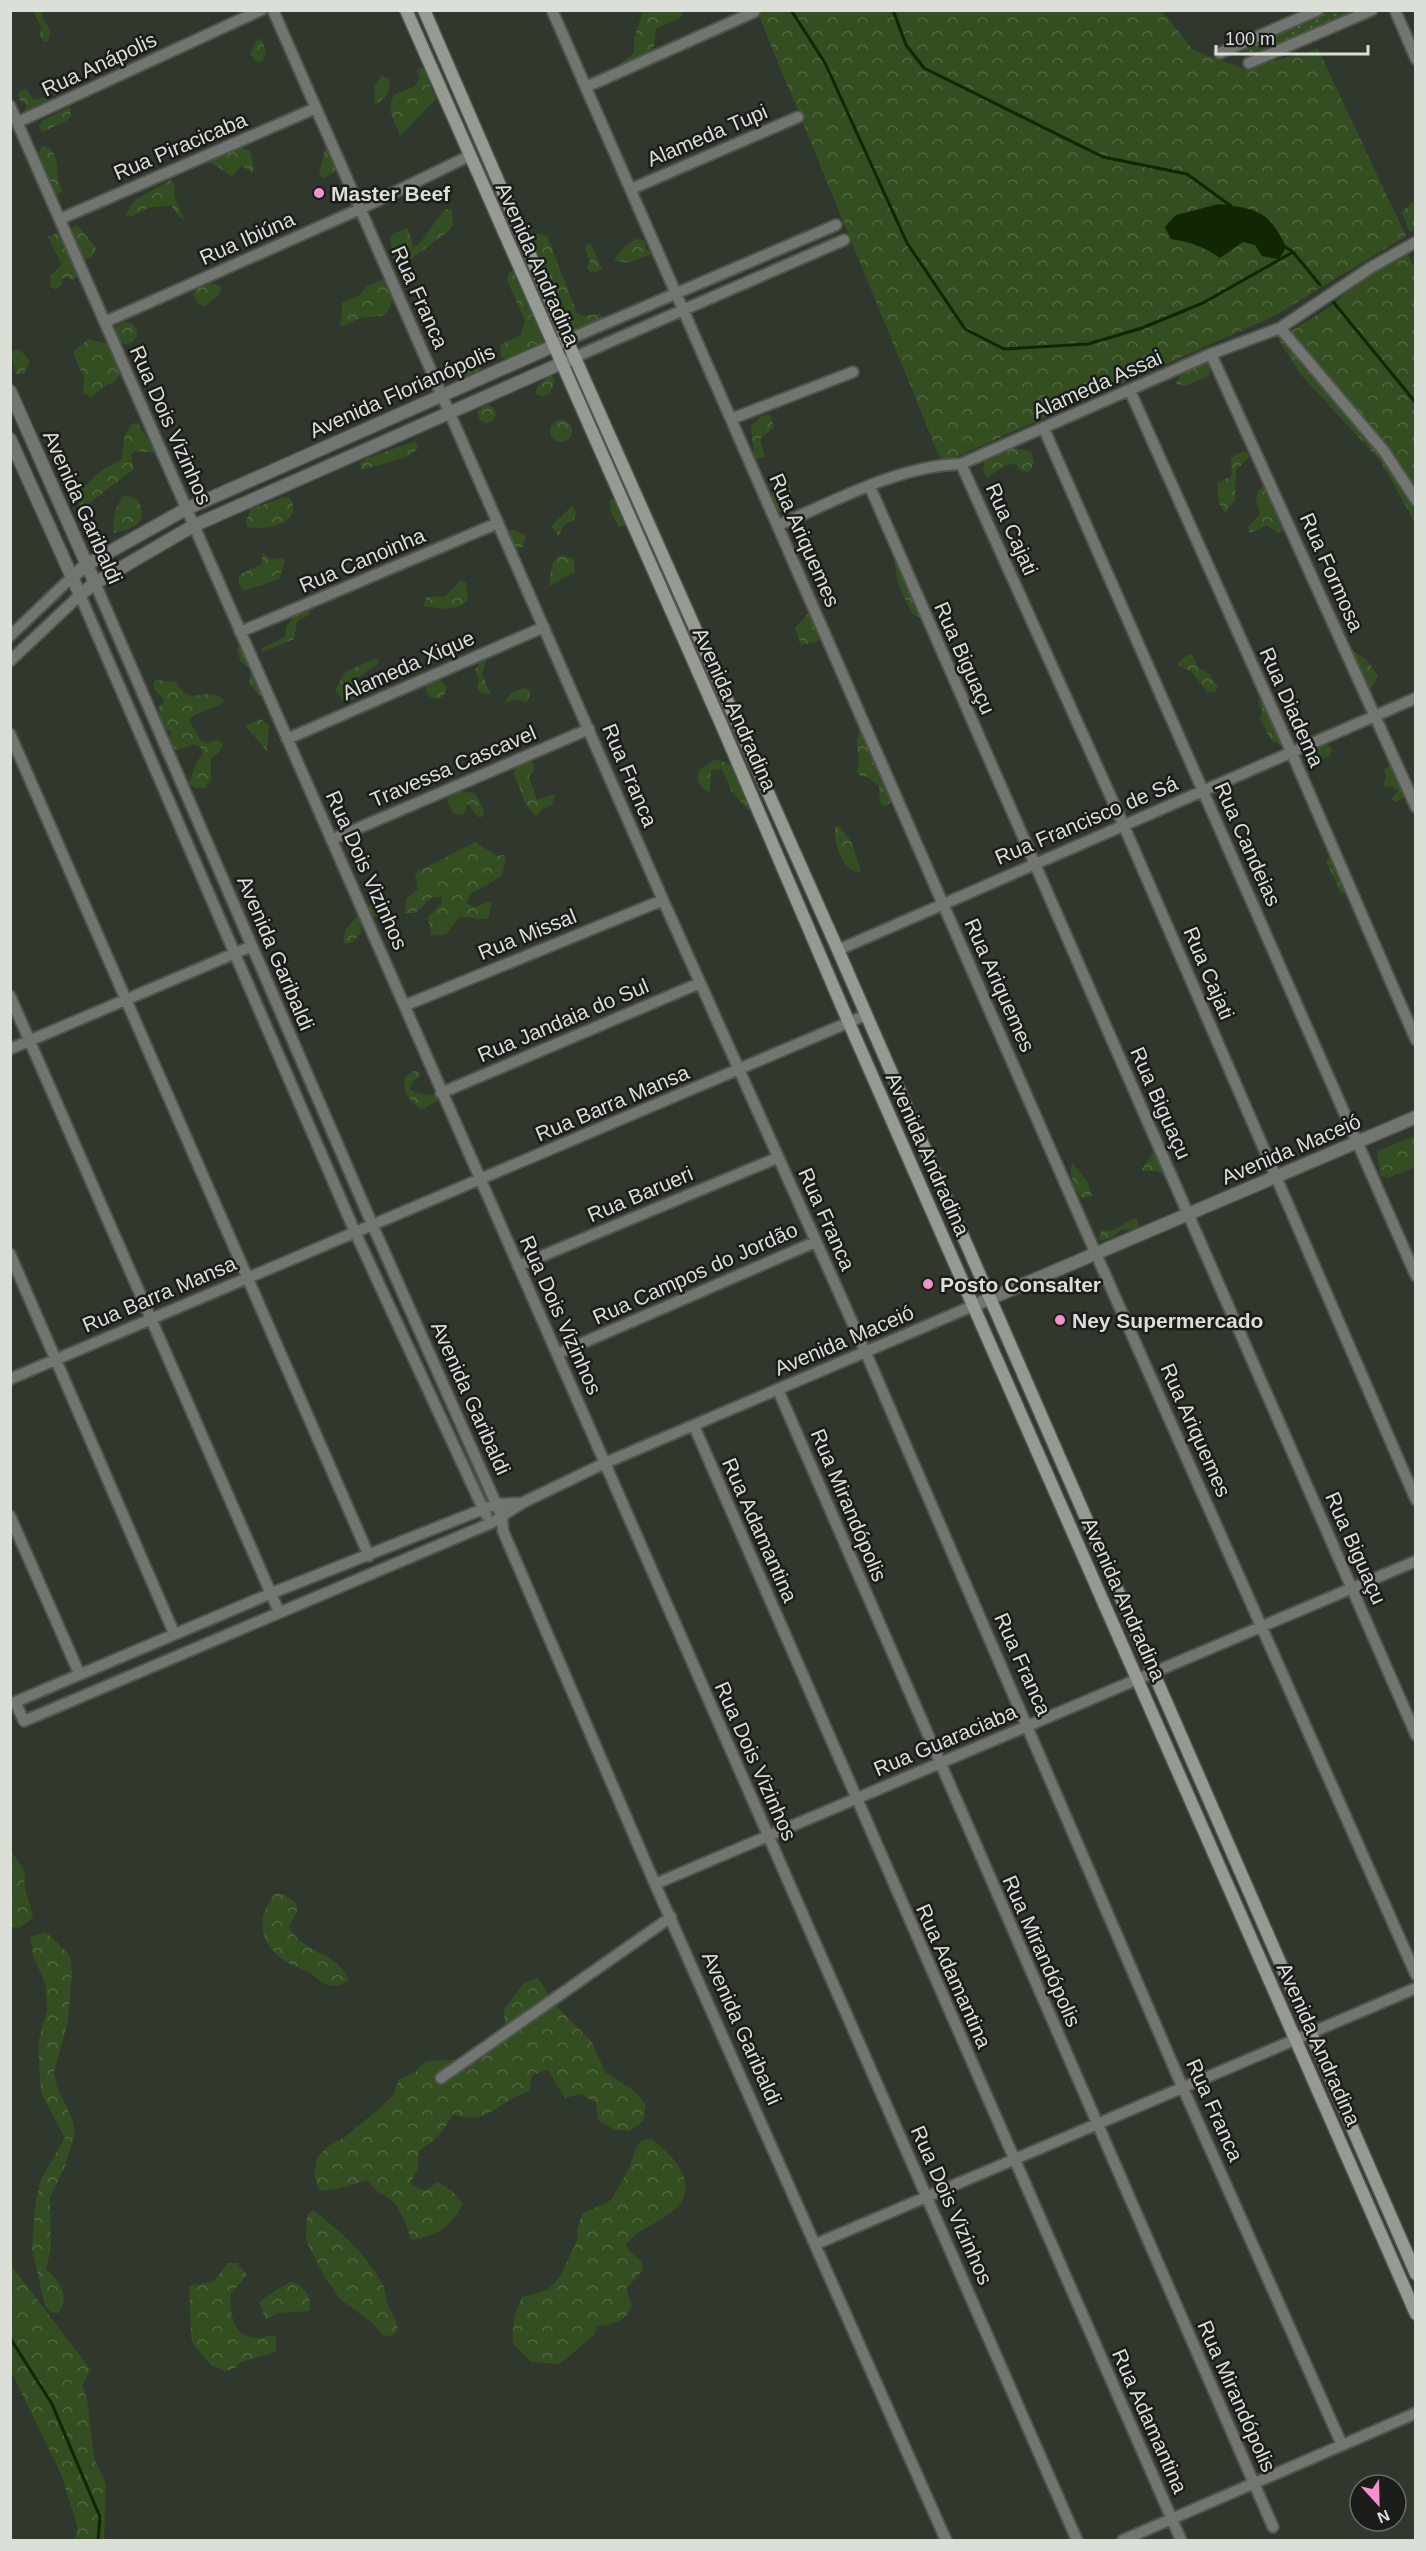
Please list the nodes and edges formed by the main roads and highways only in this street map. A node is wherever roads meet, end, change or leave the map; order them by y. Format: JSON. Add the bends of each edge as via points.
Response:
{"nodes":[{"id":1,"x":406,"y":10,"type":"edge"},
{"id":2,"x":424,"y":10,"type":"edge"},
{"id":3,"x":1416,"y":2274,"type":"edge"},
{"id":4,"x":1416,"y":2313,"type":"edge"}],
"edges":[{"from":1,"to":4,"type":"main road","name":"Avenida Andradina"},
{"from":2,"to":3,"type":"main road","name":"Avenida Andradina"}]}
